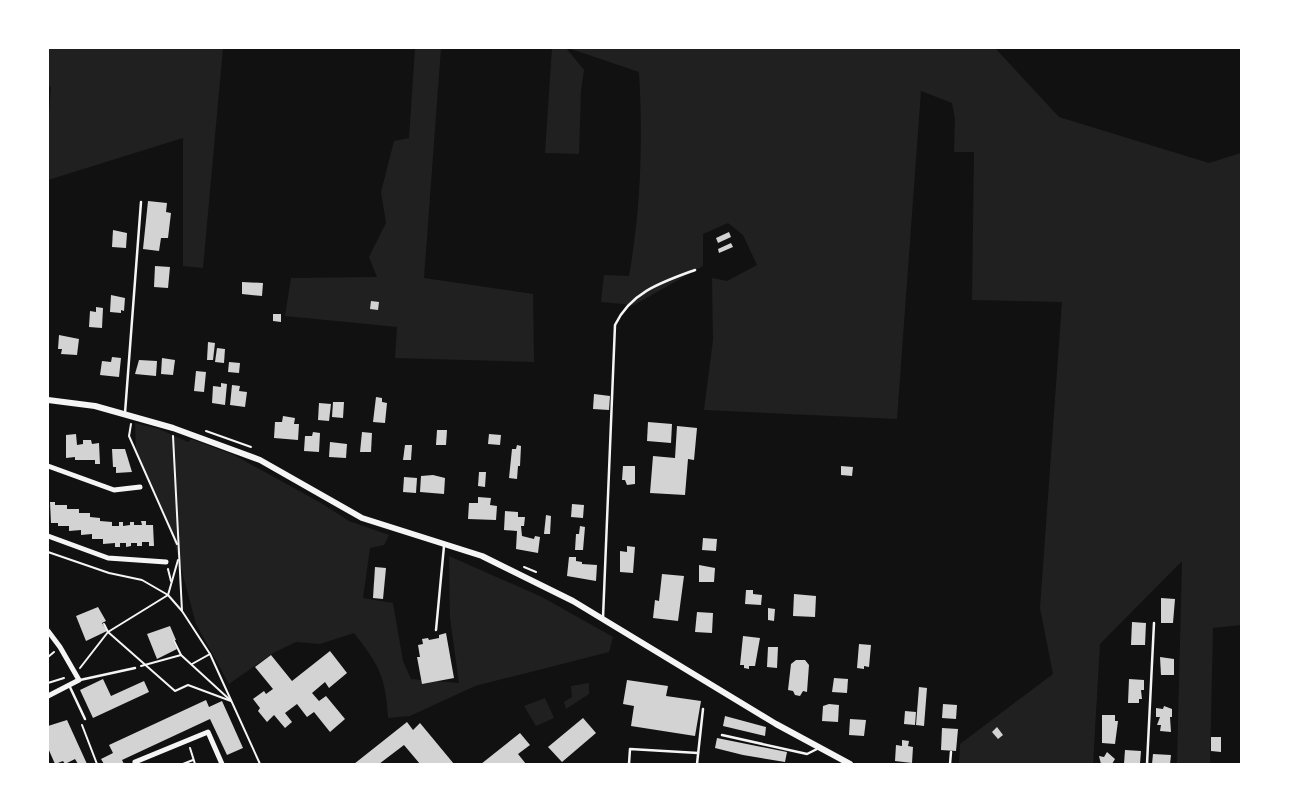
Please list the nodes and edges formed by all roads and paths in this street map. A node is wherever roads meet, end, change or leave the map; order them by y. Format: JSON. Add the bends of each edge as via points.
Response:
{"nodes":[{"id":1,"x":141,"y":202,"type":"dead end"},
{"id":2,"x":695,"y":270,"type":"dead end"},
{"id":3,"x":48,"y":400,"type":"edge"},
{"id":4,"x":128,"y":416,"type":"junction"},
{"id":5,"x":173,"y":428,"type":"junction"},
{"id":6,"x":48,"y":466,"type":"edge"},
{"id":7,"x":140,"y":487,"type":"dead end"},
{"id":8,"x":48,"y":536,"type":"edge"},
{"id":9,"x":444,"y":546,"type":"junction"},
{"id":10,"x":179,"y":547,"type":"junction"},
{"id":11,"x":48,"y":552,"type":"edge"},
{"id":12,"x":179,"y":556,"type":"junction"},
{"id":13,"x":166,"y":562,"type":"joint"},
{"id":14,"x":172,"y":583,"type":"junction"},
{"id":15,"x":48,"y":588,"type":"edge"},
{"id":16,"x":48,"y":595,"type":"edge"},
{"id":17,"x":168,"y":595,"type":"junction"},
{"id":18,"x":182,"y":611,"type":"junction"},
{"id":19,"x":603,"y":619,"type":"junction"},
{"id":20,"x":1154,"y":623,"type":"dead end"},
{"id":21,"x":104,"y":624,"type":"dead end"},
{"id":22,"x":436,"y":630,"type":"dead end"},
{"id":23,"x":48,"y":631,"type":"edge"},
{"id":24,"x":108,"y":632,"type":"junction"},
{"id":25,"x":174,"y":641,"type":"dead end"},
{"id":26,"x":181,"y":654,"type":"junction"},
{"id":27,"x":210,"y":654,"type":"junction"},
{"id":28,"x":191,"y":664,"type":"junction"},
{"id":29,"x":146,"y":665,"type":"junction"},
{"id":30,"x":135,"y":668,"type":"joint"},
{"id":31,"x":76,"y":674,"type":"junction"},
{"id":32,"x":79,"y":680,"type":"junction"},
{"id":33,"x":48,"y":684,"type":"edge"},
{"id":34,"x":69,"y":685,"type":"junction"},
{"id":35,"x":48,"y":696,"type":"edge"},
{"id":36,"x":231,"y":701,"type":"junction"},
{"id":37,"x":703,"y":709,"type":"dead end"},
{"id":38,"x":84,"y":719,"type":"joint"},
{"id":39,"x":722,"y":735,"type":"dead end"},
{"id":40,"x":189,"y":740,"type":"junction"},
{"id":41,"x":819,"y":748,"type":"junction"},
{"id":42,"x":698,"y":752,"type":"junction"},
{"id":43,"x":951,"y":752,"type":"dead end"},
{"id":44,"x":193,"y":760,"type":"junction"},
{"id":45,"x":97,"y":764,"type":"edge"},
{"id":46,"x":136,"y":764,"type":"edge"},
{"id":47,"x":183,"y":764,"type":"edge"},
{"id":48,"x":195,"y":764,"type":"edge"},
{"id":49,"x":222,"y":764,"type":"edge"},
{"id":50,"x":260,"y":764,"type":"edge"},
{"id":51,"x":629,"y":764,"type":"edge"},
{"id":52,"x":697,"y":764,"type":"edge"},
{"id":53,"x":850,"y":764,"type":"edge"},
{"id":54,"x":950,"y":764,"type":"edge"},
{"id":55,"x":1147,"y":764,"type":"edge"}],
"edges":[{"from":1,"to":4,"type":"lane"},
{"from":2,"to":19,"type":"lane","via":[[642,294],[622,310],[615,326]]},
{"from":3,"to":4,"type":"street","via":[[95,406]]},
{"from":4,"to":5,"type":"street"},
{"from":4,"to":10,"type":"path","via":[[129,436]]},
{"from":5,"to":9,"type":"street","via":[[260,460],[362,518]]},
{"from":5,"to":10,"type":"path"},
{"from":6,"to":7,"type":"street","via":[[114,490]]},
{"from":8,"to":13,"type":"street","via":[[112,559]]},
{"from":9,"to":19,"type":"street","via":[[482,556]]},
{"from":9,"to":22,"type":"lane"},
{"from":10,"to":12,"type":"path"},
{"from":11,"to":17,"type":"path","via":[[109,573],[142,580]]},
{"from":12,"to":14,"type":"path"},
{"from":12,"to":18,"type":"path"},
{"from":13,"to":14,"type":"path"},
{"from":14,"to":17,"type":"path"},
{"from":15,"to":16,"type":"path"},
{"from":17,"to":18,"type":"path"},
{"from":17,"to":24,"type":"path"},
{"from":18,"to":27,"type":"path"},
{"from":19,"to":41,"type":"street"},
{"from":20,"to":55,"type":"lane"},
{"from":21,"to":24,"type":"path"},
{"from":23,"to":31,"type":"street"},
{"from":24,"to":29,"type":"path"},
{"from":24,"to":31,"type":"path"},
{"from":25,"to":26,"type":"path"},
{"from":26,"to":28,"type":"path"},
{"from":26,"to":29,"type":"path"},
{"from":27,"to":28,"type":"path"},
{"from":27,"to":36,"type":"path"},
{"from":28,"to":36,"type":"path"},
{"from":29,"to":30,"type":"path"},
{"from":29,"to":36,"type":"path","via":[[175,691],[188,685]]},
{"from":30,"to":32,"type":"lane"},
{"from":31,"to":32,"type":"street"},
{"from":31,"to":33,"type":"path"},
{"from":32,"to":34,"type":"street"},
{"from":34,"to":35,"type":"street"},
{"from":34,"to":38,"type":"lane"},
{"from":36,"to":50,"type":"path"},
{"from":37,"to":42,"type":"lane"},
{"from":38,"to":45,"type":"path","via":[[82,725]]},
{"from":39,"to":41,"type":"lane","via":[[807,754]]},
{"from":40,"to":44,"type":"path"},
{"from":40,"to":46,"type":"street"},
{"from":40,"to":49,"type":"street","via":[[208,732]]},
{"from":41,"to":53,"type":"street"},
{"from":42,"to":51,"type":"lane","via":[[630,748]]},
{"from":42,"to":52,"type":"lane"},
{"from":43,"to":54,"type":"lane"},
{"from":44,"to":47,"type":"path"},
{"from":44,"to":48,"type":"path"}]}
